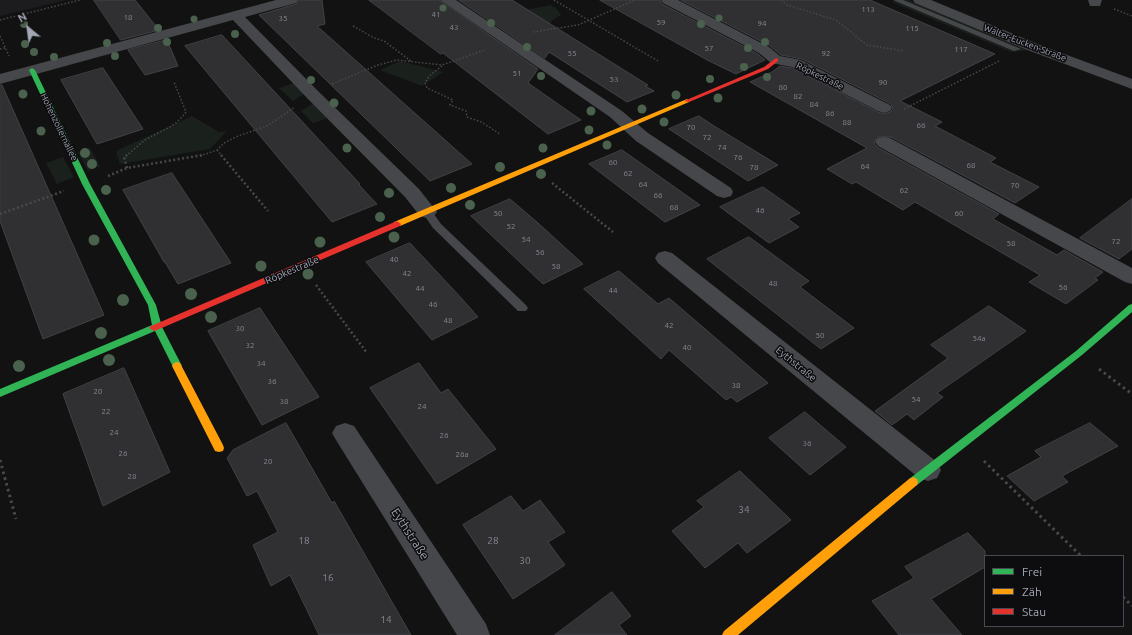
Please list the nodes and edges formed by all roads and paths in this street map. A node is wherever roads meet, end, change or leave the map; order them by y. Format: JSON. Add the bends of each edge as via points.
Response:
{"nodes":[{"id":1,"x":80,"y":0,"type":"edge"},
{"id":2,"x":291,"y":0,"type":"edge"},
{"id":3,"x":447,"y":0,"type":"edge"},
{"id":4,"x":554,"y":0,"type":"edge"},
{"id":5,"x":635,"y":0,"type":"edge"},
{"id":6,"x":668,"y":0,"type":"edge"},
{"id":7,"x":781,"y":0,"type":"edge"},
{"id":8,"x":898,"y":0,"type":"edge"},
{"id":9,"x":920,"y":0,"type":"edge"},
{"id":10,"x":236,"y":15,"type":"junction"},
{"id":11,"x":0,"y":20,"type":"edge"},
{"id":12,"x":588,"y":20,"type":"junction"},
{"id":13,"x":353,"y":26,"type":"dead end"},
{"id":14,"x":0,"y":36,"type":"edge"},
{"id":15,"x":507,"y":42,"type":"junction"},
{"id":16,"x":5,"y":48,"type":"junction"},
{"id":17,"x":0,"y":49,"type":"edge"},
{"id":18,"x":1017,"y":49,"type":"dead end"},
{"id":19,"x":904,"y":51,"type":"dead end"},
{"id":20,"x":10,"y":59,"type":"dead end"},
{"id":21,"x":776,"y":60,"type":"junction"},
{"id":22,"x":1003,"y":60,"type":"dead end"},
{"id":23,"x":411,"y":61,"type":"junction"},
{"id":24,"x":658,"y":61,"type":"dead end"},
{"id":25,"x":442,"y":66,"type":"junction"},
{"id":26,"x":32,"y":70,"type":"junction"},
{"id":27,"x":0,"y":79,"type":"edge"},
{"id":28,"x":174,"y":82,"type":"dead end"},
{"id":29,"x":1132,"y":84,"type":"edge"},
{"id":30,"x":313,"y":95,"type":"junction"},
{"id":31,"x":884,"y":108,"type":"joint"},
{"id":32,"x":630,"y":126,"type":"junction"},
{"id":33,"x":500,"y":134,"type":"dead end"},
{"id":34,"x":884,"y":142,"type":"dead end"},
{"id":35,"x":217,"y":150,"type":"junction"},
{"id":36,"x":127,"y":168,"type":"junction"},
{"id":37,"x":547,"y":178,"type":"dead end"},
{"id":38,"x":86,"y":184,"type":"junction"},
{"id":39,"x":724,"y":192,"type":"dead end"},
{"id":40,"x":268,"y":211,"type":"dead end"},
{"id":41,"x":427,"y":212,"type":"junction"},
{"id":42,"x":0,"y":214,"type":"edge"},
{"id":43,"x":613,"y":232,"type":"dead end"},
{"id":44,"x":665,"y":258,"type":"dead end"},
{"id":45,"x":1132,"y":277,"type":"edge"},
{"id":46,"x":312,"y":280,"type":"dead end"},
{"id":47,"x":1132,"y":307,"type":"edge"},
{"id":48,"x":522,"y":308,"type":"dead end"},
{"id":49,"x":157,"y":327,"type":"junction"},
{"id":50,"x":1079,"y":352,"type":"junction"},
{"id":51,"x":367,"y":353,"type":"dead end"},
{"id":52,"x":0,"y":394,"type":"edge"},
{"id":53,"x":1132,"y":394,"type":"edge"},
{"id":54,"x":345,"y":433,"type":"dead end"},
{"id":55,"x":965,"y":443,"type":"junction"},
{"id":56,"x":219,"y":448,"type":"dead end"},
{"id":57,"x":0,"y":460,"type":"edge"},
{"id":58,"x":928,"y":470,"type":"junction"},
{"id":59,"x":16,"y":518,"type":"dead end"},
{"id":60,"x":1080,"y":555,"type":"edge"},
{"id":61,"x":1124,"y":598,"type":"edge"},
{"id":62,"x":1132,"y":606,"type":"edge"},
{"id":63,"x":732,"y":634,"type":"edge"},
{"id":64,"x":474,"y":635,"type":"edge"}],
"edges":[{"from":1,"to":11,"type":"path"},
{"from":2,"to":10,"type":"street"},
{"from":3,"to":15,"type":"street"},
{"from":4,"to":12,"type":"path"},
{"from":5,"to":12,"type":"path"},
{"from":6,"to":21,"type":"street","via":[[764,50]]},
{"from":7,"to":19,"type":"path","via":[[787,5],[836,20],[866,45]]},
{"from":8,"to":18,"type":"lane"},
{"from":9,"to":29,"type":"street","name":"Walter-Eucken-Straße","via":[[1035,48]]},
{"from":10,"to":26,"type":"street"},
{"from":10,"to":30,"type":"street"},
{"from":12,"to":15,"type":"path","via":[[578,25],[524,33]]},
{"from":12,"to":24,"type":"path"},
{"from":13,"to":23,"type":"path","via":[[384,41]]},
{"from":14,"to":16,"type":"path"},
{"from":15,"to":25,"type":"path"},
{"from":15,"to":32,"type":"street","via":[[616,114]]},
{"from":16,"to":17,"type":"path"},
{"from":16,"to":20,"type":"path"},
{"from":21,"to":31,"type":"street","name":"Röpkestraße","via":[[796,63]]},
{"from":21,"to":32,"type":"street","name":"Röpkestraße","via":[[766,68]]},
{"from":22,"to":31,"type":"path","via":[[906,109]]},
{"from":23,"to":25,"type":"path"},
{"from":23,"to":30,"type":"path","via":[[397,60],[378,65],[332,83]]},
{"from":25,"to":33,"type":"path","via":[[429,76],[425,82],[427,88],[453,100],[450,105],[466,111],[467,117]]},
{"from":26,"to":27,"type":"street"},
{"from":26,"to":38,"type":"street","name":"Hohenzollernallee"},
{"from":28,"to":36,"type":"path","via":[[186,112],[176,126],[147,140],[124,157]]},
{"from":30,"to":35,"type":"path","via":[[267,126],[238,136]]},
{"from":30,"to":41,"type":"street","via":[[412,193]]},
{"from":32,"to":39,"type":"street"},
{"from":32,"to":41,"type":"street","name":"Röpkestraße"},
{"from":34,"to":45,"type":"street"},
{"from":35,"to":36,"type":"path","via":[[200,156]]},
{"from":35,"to":40,"type":"path"},
{"from":36,"to":38,"type":"path"},
{"from":37,"to":43,"type":"path"},
{"from":38,"to":42,"type":"path"},
{"from":38,"to":49,"type":"street","via":[[152,305]]},
{"from":41,"to":48,"type":"lane","via":[[437,226]]},
{"from":41,"to":49,"type":"street","name":"Röpkestraße"},
{"from":44,"to":58,"type":"street","name":"Eythstraße"},
{"from":46,"to":51,"type":"path"},
{"from":47,"to":50,"type":"street"},
{"from":49,"to":52,"type":"street","name":"Röpkestraße"},
{"from":49,"to":56,"type":"street"},
{"from":50,"to":53,"type":"path"},
{"from":50,"to":55,"type":"street"},
{"from":54,"to":64,"type":"street","name":"Eythstraße"},
{"from":55,"to":58,"type":"street"},
{"from":55,"to":60,"type":"path"},
{"from":57,"to":59,"type":"path"},
{"from":58,"to":63,"type":"street"},
{"from":61,"to":62,"type":"path"}]}
